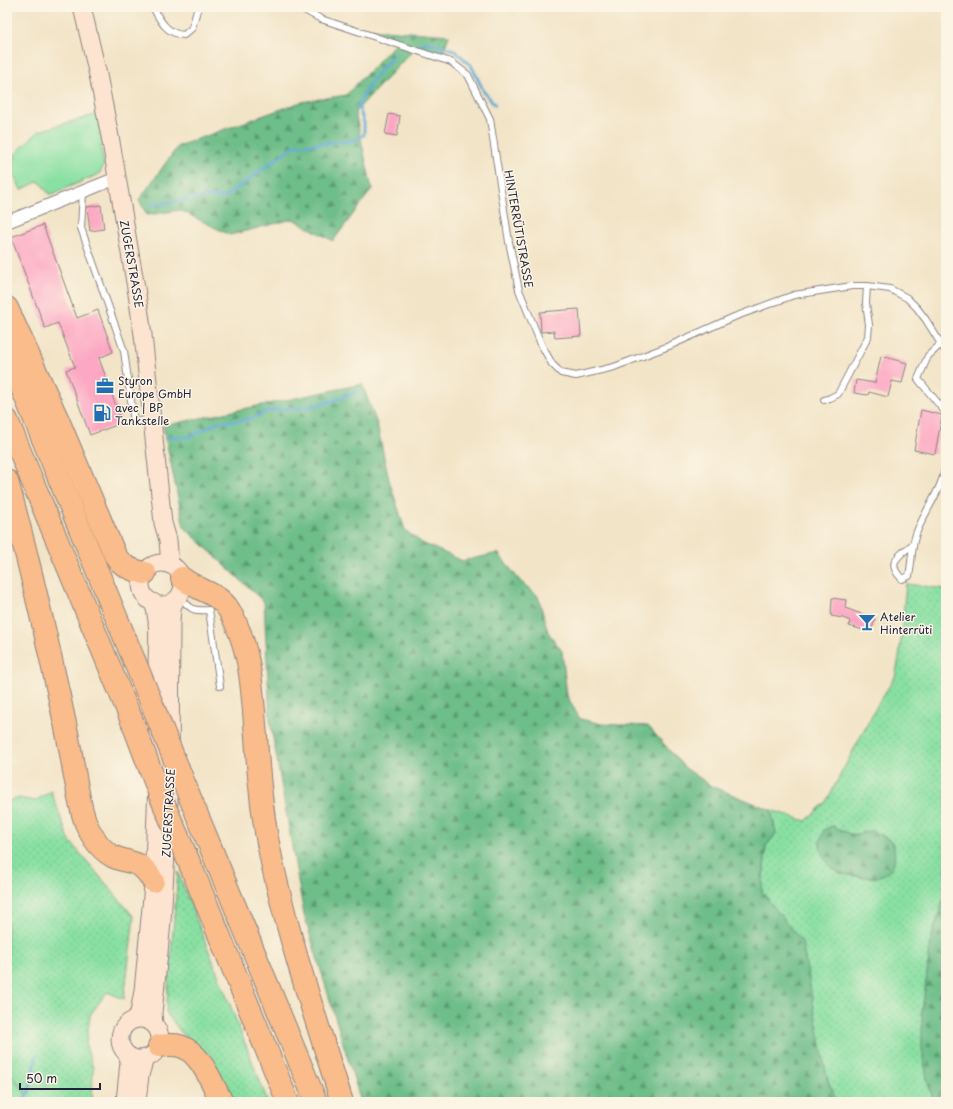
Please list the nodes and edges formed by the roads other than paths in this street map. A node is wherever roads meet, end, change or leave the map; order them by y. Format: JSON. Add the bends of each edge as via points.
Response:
{"nodes":[{"id":1,"x":82,"y":7,"type":"edge"},
{"id":2,"x":153,"y":7,"type":"edge"},
{"id":3,"x":198,"y":7,"type":"edge"},
{"id":4,"x":299,"y":7,"type":"edge"},
{"id":5,"x":117,"y":178,"type":"junction"},
{"id":6,"x":82,"y":192,"type":"junction"},
{"id":7,"x":7,"y":222,"type":"edge"},
{"id":8,"x":867,"y":286,"type":"junction"},
{"id":9,"x":7,"y":308,"type":"edge"},
{"id":10,"x":940,"y":344,"type":"junction"},
{"id":11,"x":7,"y":352,"type":"edge"},
{"id":12,"x":946,"y":352,"type":"edge"},
{"id":13,"x":824,"y":400,"type":"dead end"},
{"id":14,"x":946,"y":415,"type":"edge"},
{"id":15,"x":152,"y":419,"type":"junction"},
{"id":16,"x":7,"y":420,"type":"edge"},
{"id":17,"x":946,"y":465,"type":"edge"},
{"id":18,"x":7,"y":481,"type":"edge"},
{"id":19,"x":912,"y":544,"type":"junction"},
{"id":20,"x":168,"y":580,"type":"junction"},
{"id":21,"x":152,"y":602,"type":"junction"},
{"id":22,"x":220,"y":686,"type":"dead end"},
{"id":23,"x":153,"y":881,"type":"junction"},
{"id":24,"x":136,"y":1018,"type":"junction"},
{"id":25,"x":154,"y":1024,"type":"junction"},
{"id":26,"x":152,"y":1052,"type":"junction"},
{"id":27,"x":128,"y":1056,"type":"junction"},
{"id":28,"x":125,"y":1102,"type":"edge"},
{"id":29,"x":137,"y":1102,"type":"edge"},
{"id":30,"x":222,"y":1102,"type":"edge"},
{"id":31,"x":288,"y":1102,"type":"edge"},
{"id":32,"x":316,"y":1102,"type":"edge"},
{"id":33,"x":342,"y":1102,"type":"edge"}],
"edges":[{"from":1,"to":5,"type":"main road","name":"ZUGERSTRASSE"},
{"from":2,"to":3,"type":"lane","via":[[158,18],[170,31],[184,35],[192,28]]},
{"from":4,"to":8,"type":"lane","name":"HINTERRÜTISTRASSE","via":[[320,19],[451,62],[468,75],[490,119],[519,290],[541,344],[552,364],[561,373],[576,376],[614,367],[794,295],[839,287]]},
{"from":5,"to":6,"type":"street"},
{"from":5,"to":15,"type":"main road","name":"ZUGERSTRASSE","via":[[140,316]]},
{"from":6,"to":7,"type":"street"},
{"from":6,"to":15,"type":"lane","via":[[81,228],[124,351],[134,422]]},
{"from":8,"to":10,"type":"lane","name":"HINTERRÜTISTRASSE","via":[[890,289],[907,298],[917,308]]},
{"from":8,"to":13,"type":"lane","via":[[868,337],[838,394]]},
{"from":9,"to":20,"type":"highway","via":[[115,555],[121,564]]},
{"from":10,"to":12,"type":"lane","name":"HINTERRÜTISTRASSE"},
{"from":10,"to":14,"type":"lane","via":[[928,356],[918,379]]},
{"from":11,"to":32,"type":"highway","bridge":true},
{"from":15,"to":20,"type":"main road","name":"ZUGERSTRASSE","via":[[162,523],[168,540]]},
{"from":16,"to":31,"type":"highway","bridge":true},
{"from":17,"to":19,"type":"lane","via":[[944,477]]},
{"from":18,"to":23,"type":"highway","via":[[45,629],[85,820],[99,846],[114,857],[140,865]]},
{"from":19,"to":19,"type":"lane","via":[[893,564],[896,573],[902,578],[909,576]]},
{"from":20,"to":21,"type":"main road","via":[[164,605]]},
{"from":20,"to":21,"type":"main road","name":"ZUGERSTRASSE","via":[[142,579],[143,592]]},
{"from":20,"to":22,"type":"lane","via":[[191,609],[209,610]]},
{"from":20,"to":25,"type":"main road","name":"ZUGERSTRASSE","via":[[172,608],[170,784]]},
{"from":20,"to":33,"type":"highway","via":[[213,594],[223,602],[233,618],[246,652],[252,677],[261,796],[272,860]]},
{"from":21,"to":23,"type":"main road","name":"ZUGERSTRASSE","via":[[156,618],[158,679]]},
{"from":23,"to":24,"type":"main road","name":"ZUGERSTRASSE","via":[[143,991]]},
{"from":24,"to":25,"type":"main road","via":[[146,1019]]},
{"from":24,"to":27,"type":"main road","via":[[125,1024],[120,1034],[120,1046]]},
{"from":25,"to":26,"type":"main road","name":"ZUGERSTRASSE","via":[[160,1037]]},
{"from":26,"to":27,"type":"main road","via":[[139,1059]]},
{"from":26,"to":29,"type":"main road","name":"ZUGERSTRASSE","via":[[140,1075]]},
{"from":26,"to":30,"type":"highway","via":[[175,1045],[192,1052],[203,1066]]},
{"from":27,"to":28,"type":"main road"}]}
